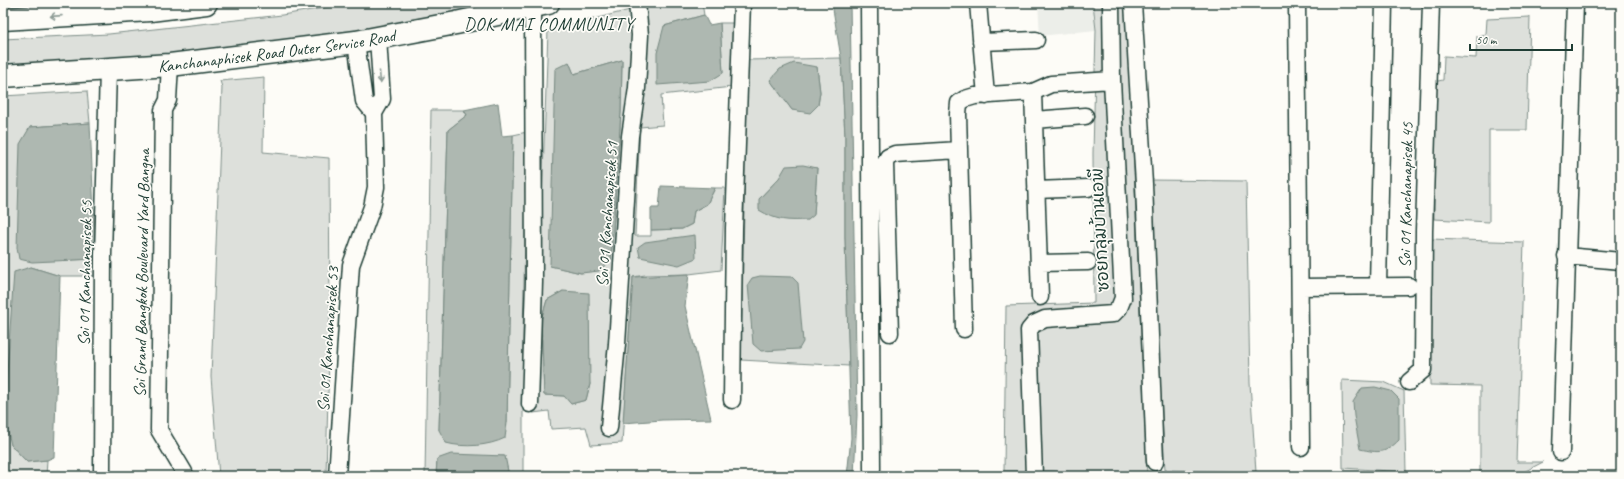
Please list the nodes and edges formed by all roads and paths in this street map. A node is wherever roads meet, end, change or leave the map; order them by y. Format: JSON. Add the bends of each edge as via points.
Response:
{"nodes":[{"id":1,"x":206,"y":3,"type":"edge"},
{"id":2,"x":637,"y":3,"type":"edge"},
{"id":3,"x":742,"y":3,"type":"edge"},
{"id":4,"x":869,"y":3,"type":"edge"},
{"id":5,"x":978,"y":3,"type":"edge"},
{"id":6,"x":1110,"y":3,"type":"edge"},
{"id":7,"x":1133,"y":3,"type":"edge"},
{"id":8,"x":1297,"y":3,"type":"edge"},
{"id":9,"x":1384,"y":3,"type":"edge"},
{"id":10,"x":1431,"y":3,"type":"edge"},
{"id":11,"x":1575,"y":3,"type":"edge"},
{"id":12,"x":540,"y":5,"type":"edge"},
{"id":13,"x":3,"y":19,"type":"edge"},
{"id":14,"x":378,"y":38,"type":"junction"},
{"id":15,"x":1036,"y":40,"type":"dead end"},
{"id":16,"x":356,"y":42,"type":"junction"},
{"id":17,"x":981,"y":42,"type":"junction"},
{"id":18,"x":170,"y":65,"type":"junction"},
{"id":19,"x":108,"y":70,"type":"junction"},
{"id":20,"x":3,"y":76,"type":"edge"},
{"id":21,"x":1112,"y":80,"type":"junction"},
{"id":22,"x":1033,"y":92,"type":"junction"},
{"id":23,"x":986,"y":96,"type":"junction"},
{"id":24,"x":374,"y":114,"type":"junction"},
{"id":25,"x":1086,"y":116,"type":"dead end"},
{"id":26,"x":1034,"y":120,"type":"junction"},
{"id":27,"x":959,"y":150,"type":"junction"},
{"id":28,"x":1088,"y":188,"type":"dead end"},
{"id":29,"x":1036,"y":190,"type":"junction"},
{"id":30,"x":1566,"y":256,"type":"junction"},
{"id":31,"x":1621,"y":261,"type":"edge"},
{"id":32,"x":1088,"y":262,"type":"dead end"},
{"id":33,"x":1039,"y":263,"type":"junction"},
{"id":34,"x":1378,"y":286,"type":"junction"},
{"id":35,"x":1409,"y":286,"type":"dead end"},
{"id":36,"x":1300,"y":287,"type":"junction"},
{"id":37,"x":1040,"y":297,"type":"dead end"},
{"id":38,"x":964,"y":329,"type":"dead end"},
{"id":39,"x":890,"y":333,"type":"dead end"},
{"id":40,"x":1409,"y":382,"type":"dead end"},
{"id":41,"x":732,"y":400,"type":"dead end"},
{"id":42,"x":530,"y":404,"type":"dead end"},
{"id":43,"x":609,"y":428,"type":"dead end"},
{"id":44,"x":1301,"y":447,"type":"dead end"},
{"id":45,"x":1561,"y":452,"type":"dead end"},
{"id":46,"x":1156,"y":462,"type":"dead end"},
{"id":47,"x":872,"y":469,"type":"dead end"},
{"id":48,"x":184,"y":474,"type":"edge"},
{"id":49,"x":102,"y":476,"type":"edge"},
{"id":50,"x":337,"y":476,"type":"edge"},
{"id":51,"x":1034,"y":476,"type":"edge"}],
"edges":[{"from":1,"to":13,"type":"main road","one_way":true,"via":[[150,10]]},
{"from":2,"to":43,"type":"street","name":"Soi 01 Kanchanapisek 51","via":[[640,35],[637,88],[630,136]]},
{"from":3,"to":41,"type":"street","via":[[734,228]]},
{"from":4,"to":47,"type":"street"},
{"from":5,"to":17,"type":"street"},
{"from":6,"to":21,"type":"street","name":"ซอยกลุ่มบ้านเอพี"},
{"from":7,"to":46,"type":"street"},
{"from":8,"to":36,"type":"street"},
{"from":9,"to":34,"type":"street"},
{"from":10,"to":40,"type":"street","name":"Soi 01 Kanchanapisek 45","via":[[1424,231],[1423,370]]},
{"from":11,"to":30,"type":"street"},
{"from":12,"to":14,"type":"main road","name":"Kanchanaphisek Road Outer Service Road"},
{"from":12,"to":42,"type":"street"},
{"from":14,"to":16,"type":"main road","name":"Kanchanaphisek Road Outer Service Road"},
{"from":14,"to":24,"type":"street","name":"Soi 01 Kanchanapisek 53","one_way":true,"via":[[382,98]]},
{"from":15,"to":17,"type":"street"},
{"from":16,"to":18,"type":"main road","name":"Kanchanaphisek Road Outer Service Road"},
{"from":16,"to":24,"type":"street","via":[[364,101]]},
{"from":17,"to":23,"type":"street"},
{"from":18,"to":19,"type":"main road","name":"Kanchanaphisek Road Outer Service Road"},
{"from":18,"to":48,"type":"street","name":"Soi Grand Bangkok Boulevard Yard Bangna","via":[[168,100],[163,110],[159,430]]},
{"from":19,"to":20,"type":"main road","name":"Kanchanaphisek Road Outer Service Road"},
{"from":19,"to":49,"type":"street","name":"Soi 01 Kanchanapisek 55","via":[[103,255]]},
{"from":21,"to":22,"type":"street","via":[[1051,84]]},
{"from":21,"to":51,"type":"street","name":"ซอยกลุ่มบ้านเอพี","via":[[1123,298],[1113,314],[1045,319],[1030,328]]},
{"from":22,"to":23,"type":"street"},
{"from":22,"to":26,"type":"street"},
{"from":23,"to":27,"type":"street","via":[[965,99],[959,103]]},
{"from":24,"to":50,"type":"street","name":"Soi 01 Kanchanapisek 53","via":[[376,187],[372,207],[351,265]]},
{"from":25,"to":26,"type":"street"},
{"from":26,"to":29,"type":"street"},
{"from":27,"to":38,"type":"street"},
{"from":27,"to":39,"type":"street","via":[[895,154],[888,157],[885,163]]},
{"from":28,"to":29,"type":"street"},
{"from":29,"to":33,"type":"street"},
{"from":30,"to":31,"type":"street"},
{"from":30,"to":45,"type":"street"},
{"from":32,"to":33,"type":"street"},
{"from":33,"to":37,"type":"street"},
{"from":34,"to":35,"type":"street"},
{"from":34,"to":36,"type":"street"},
{"from":36,"to":44,"type":"street"}]}
